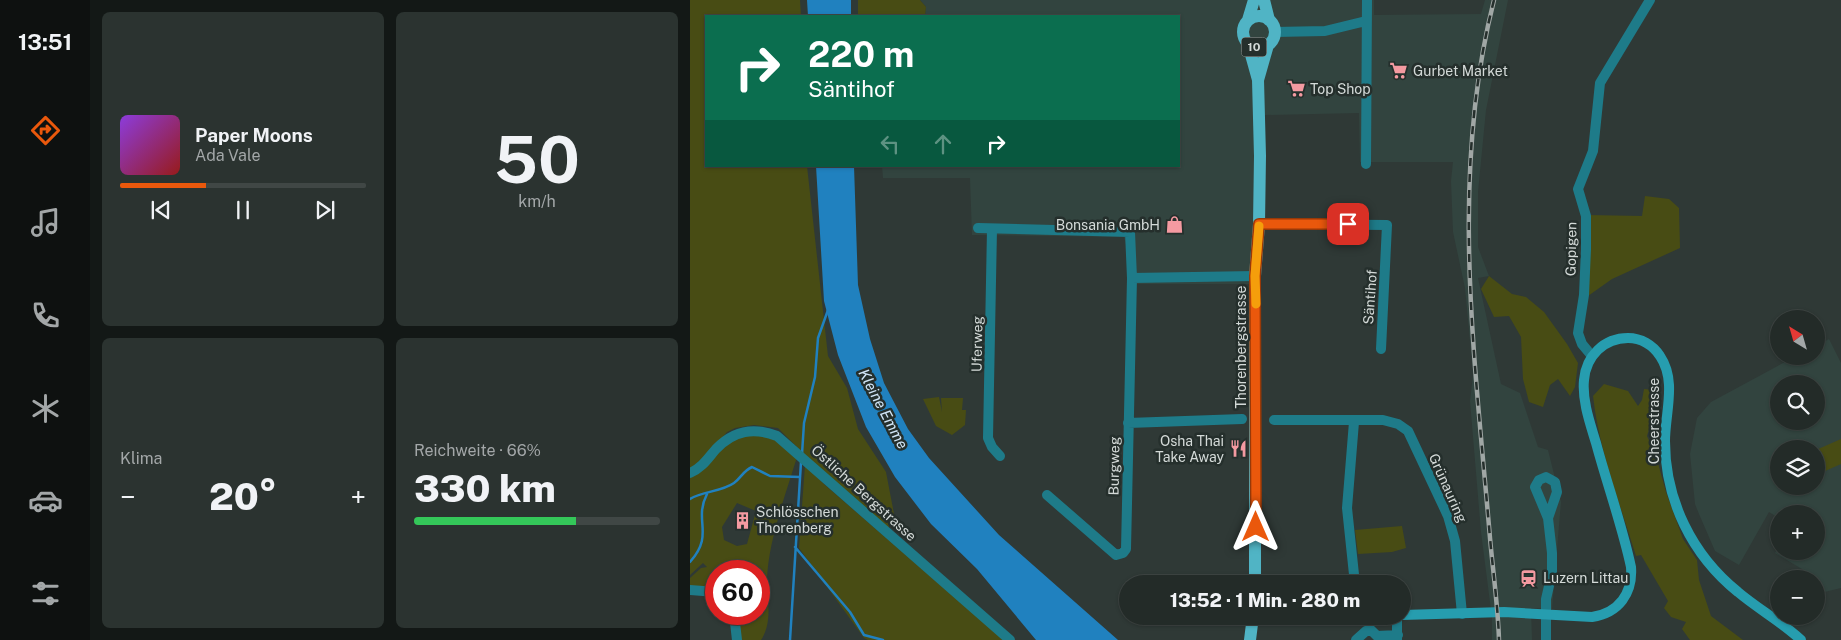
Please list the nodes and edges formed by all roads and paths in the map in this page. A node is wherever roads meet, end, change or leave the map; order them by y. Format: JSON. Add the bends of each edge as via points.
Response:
{"nodes":[{"id":1,"x":1254,"y":0,"type":"edge"},
{"id":2,"x":1264,"y":0,"type":"edge"},
{"id":3,"x":1366,"y":0,"type":"edge"},
{"id":4,"x":1650,"y":0,"type":"edge"},
{"id":5,"x":1248,"y":20,"type":"junction"},
{"id":6,"x":1269,"y":20,"type":"junction"},
{"id":7,"x":1366,"y":21,"type":"junction"},
{"id":8,"x":1275,"y":32,"type":"junction"},
{"id":9,"x":1248,"y":44,"type":"junction"},
{"id":10,"x":1268,"y":45,"type":"junction"},
{"id":11,"x":1258,"y":80,"type":"junction"},
{"id":12,"x":1366,"y":164,"type":"dead end"},
{"id":13,"x":1259,"y":224,"type":"junction"},
{"id":14,"x":978,"y":228,"type":"dead end"},
{"id":15,"x":992,"y":229,"type":"junction"},
{"id":16,"x":1255,"y":276,"type":"junction"},
{"id":17,"x":1132,"y":278,"type":"junction"},
{"id":18,"x":1381,"y":349,"type":"dead end"},
{"id":19,"x":1592,"y":356,"type":"junction"},
{"id":20,"x":1242,"y":419,"type":"dead end"},
{"id":21,"x":1274,"y":420,"type":"dead end"},
{"id":22,"x":1354,"y":422,"type":"junction"},
{"id":23,"x":1128,"y":423,"type":"junction"},
{"id":24,"x":1000,"y":456,"type":"dead end"},
{"id":25,"x":690,"y":473,"type":"edge"},
{"id":26,"x":1046,"y":495,"type":"dead end"},
{"id":27,"x":1548,"y":518,"type":"dead end"},
{"id":28,"x":1255,"y":575,"type":"edge"},
{"id":29,"x":1354,"y":575,"type":"edge"},
{"id":30,"x":690,"y":590,"type":"edge"},
{"id":31,"x":705,"y":591,"type":"edge"},
{"id":32,"x":1462,"y":614,"type":"junction"},
{"id":33,"x":1546,"y":614,"type":"junction"},
{"id":34,"x":1411,"y":615,"type":"edge"},
{"id":35,"x":735,"y":625,"type":"edge"},
{"id":36,"x":1252,"y":625,"type":"edge"},
{"id":37,"x":1398,"y":625,"type":"edge"},
{"id":38,"x":1398,"y":638,"type":"edge"},
{"id":39,"x":737,"y":640,"type":"edge"},
{"id":40,"x":1010,"y":640,"type":"edge"},
{"id":41,"x":1250,"y":640,"type":"edge"},
{"id":42,"x":1356,"y":640,"type":"edge"},
{"id":43,"x":1546,"y":640,"type":"edge"},
{"id":44,"x":1801,"y":640,"type":"edge"}],
"edges":[{"from":1,"to":5,"type":"main road","number":"10"},
{"from":2,"to":6,"type":"main road","number":"10"},
{"from":3,"to":7,"type":"street"},
{"from":4,"to":19,"type":"street","name":"Gopigen","via":[[1600,83],[1593,151],[1578,189],[1586,216],[1584,295],[1578,333]]},
{"from":5,"to":6,"type":"main road","number":"10","via":[[1259,16]]},
{"from":5,"to":9,"type":"main road","number":"10","via":[[1243,34]]},
{"from":6,"to":8,"type":"main road","number":"10"},
{"from":7,"to":8,"type":"street","via":[[1326,31]]},
{"from":7,"to":12,"type":"street"},
{"from":8,"to":10,"type":"main road","number":"10"},
{"from":9,"to":10,"type":"main road","number":"10","via":[[1260,48]]},
{"from":9,"to":11,"type":"main road","name":"Thorenbergstrasse","number":"10"},
{"from":10,"to":11,"type":"main road","name":"Thorenbergstrasse","number":"10"},
{"from":11,"to":13,"type":"main road","name":"Thorenbergstrasse","number":"10"},
{"from":13,"to":16,"type":"main road","name":"Thorenbergstrasse","number":"10"},
{"from":13,"to":18,"type":"street","name":"Säntihof","via":[[1387,225]]},
{"from":14,"to":15,"type":"street"},
{"from":15,"to":17,"type":"street","name":"Burgweg","via":[[1130,232]]},
{"from":15,"to":24,"type":"street","name":"Uferweg","via":[[988,438]]},
{"from":16,"to":17,"type":"street"},
{"from":16,"to":28,"type":"main road","name":"Thorenbergstrasse","number":"10"},
{"from":17,"to":23,"type":"street","name":"Burgweg"},
{"from":19,"to":33,"type":"street","via":[[1584,375],[1585,403],[1629,561],[1630,583],[1620,603],[1601,615],[1585,618]]},
{"from":19,"to":44,"type":"street","name":"Cheerstrasse","via":[[1606,343],[1630,338],[1649,345],[1660,356],[1669,380],[1666,458],[1672,493],[1684,524],[1720,576]]},
{"from":20,"to":23,"type":"street"},
{"from":21,"to":22,"type":"street","name":"Grünauring"},
{"from":22,"to":29,"type":"street","via":[[1346,508]]},
{"from":22,"to":32,"type":"street","name":"Grünauring","via":[[1383,420],[1408,431],[1448,516],[1455,541]]},
{"from":23,"to":26,"type":"street","name":"Burgweg","via":[[1126,550],[1116,555]]},
{"from":25,"to":40,"type":"street","name":"Östliche Bergstrasse","via":[[725,440],[744,431],[763,431],[777,436]]},
{"from":27,"to":33,"type":"street","via":[[1552,562]]},
{"from":30,"to":31,"type":"street"},
{"from":32,"to":33,"type":"street"},
{"from":32,"to":34,"type":"street"},
{"from":33,"to":43,"type":"street"},
{"from":35,"to":39,"type":"street"},
{"from":36,"to":41,"type":"main road"},
{"from":37,"to":38,"type":"street"},
{"from":38,"to":42,"type":"street","via":[[1377,636],[1371,630]]}]}
